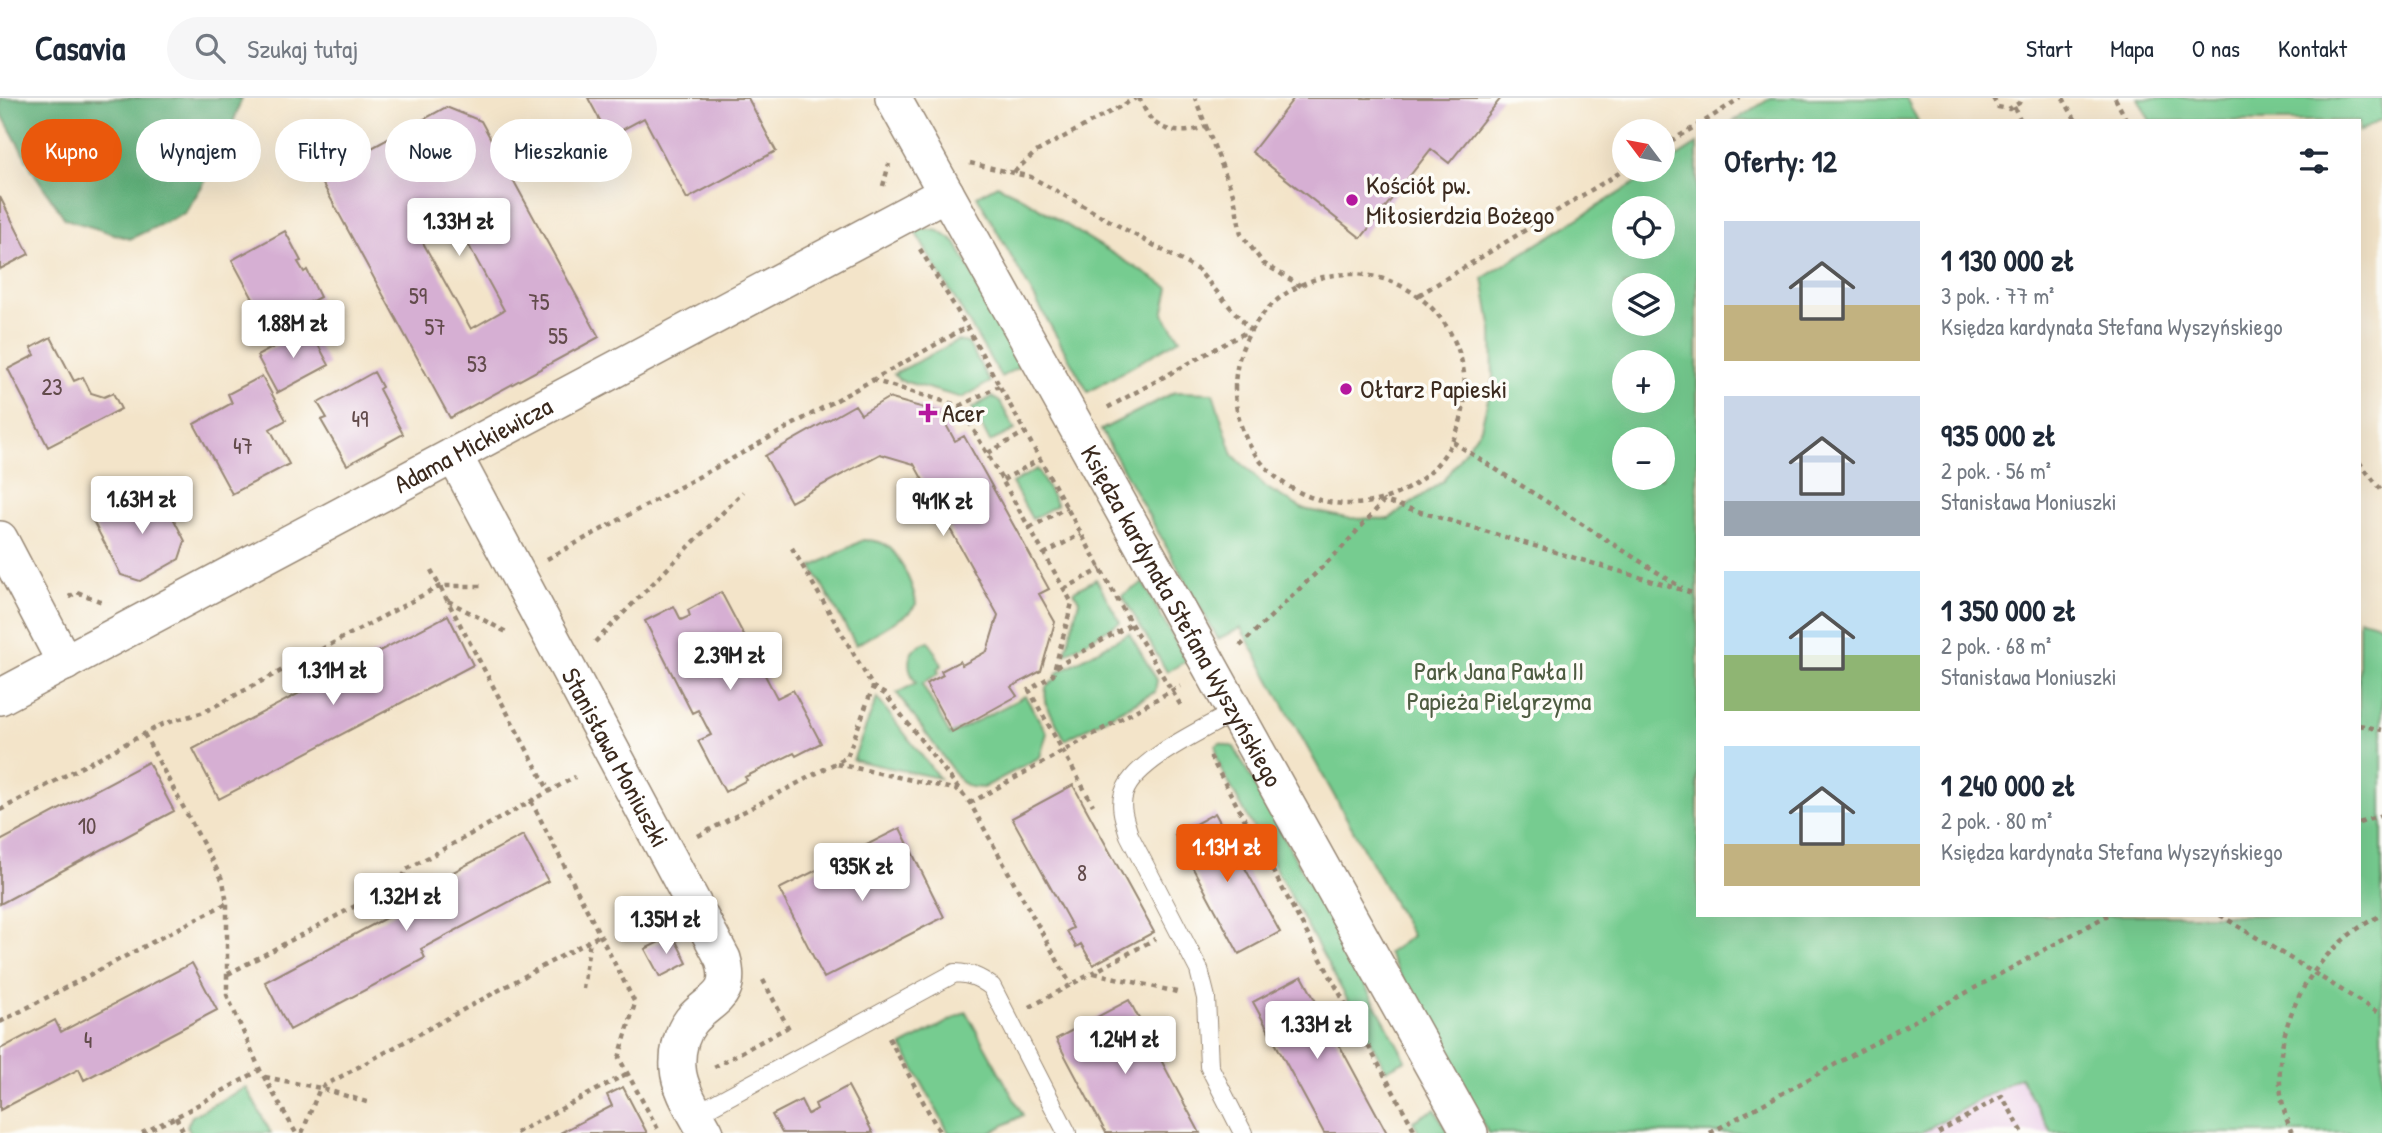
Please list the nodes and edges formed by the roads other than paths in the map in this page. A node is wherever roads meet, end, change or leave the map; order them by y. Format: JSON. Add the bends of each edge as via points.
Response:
{"nodes":[{"id":1,"x":893,"y":98,"type":"edge"},
{"id":2,"x":946,"y":193,"type":"junction"},
{"id":3,"x":454,"y":455,"type":"junction"},
{"id":4,"x":0,"y":539,"type":"edge"},
{"id":5,"x":65,"y":663,"type":"junction"},
{"id":6,"x":0,"y":697,"type":"edge"},
{"id":7,"x":1236,"y":711,"type":"junction"},
{"id":8,"x":701,"y":1123,"type":"edge"},
{"id":9,"x":1067,"y":1133,"type":"edge"},
{"id":10,"x":1243,"y":1133,"type":"edge"},
{"id":11,"x":1470,"y":1133,"type":"edge"}],
"edges":[{"from":1,"to":2,"type":"street","name":"Księdza kardynała Stefana Wyszyńskiego"},
{"from":2,"to":3,"type":"street","name":"Adama Mickiewicza"},
{"from":2,"to":7,"type":"street","name":"Księdza kardynała Stefana Wyszyńskiego"},
{"from":3,"to":5,"type":"street","name":"Adama Mickiewicza"},
{"from":3,"to":8,"type":"street","name":"Stanisława Moniuszki","via":[[723,959],[727,974],[723,989],[691,1021],[678,1054],[678,1071]]},
{"from":4,"to":5,"type":"street"},
{"from":5,"to":6,"type":"street","name":"Adama Mickiewicza"},
{"from":7,"to":10,"type":"lane","via":[[1147,763],[1124,794],[1122,812],[1129,835],[1199,970],[1206,998],[1209,1066]]},
{"from":7,"to":11,"type":"street","name":"Księdza kardynała Stefana Wyszyńskiego"},
{"from":8,"to":9,"type":"lane","via":[[803,1055],[955,973],[980,978],[992,988]]}]}
